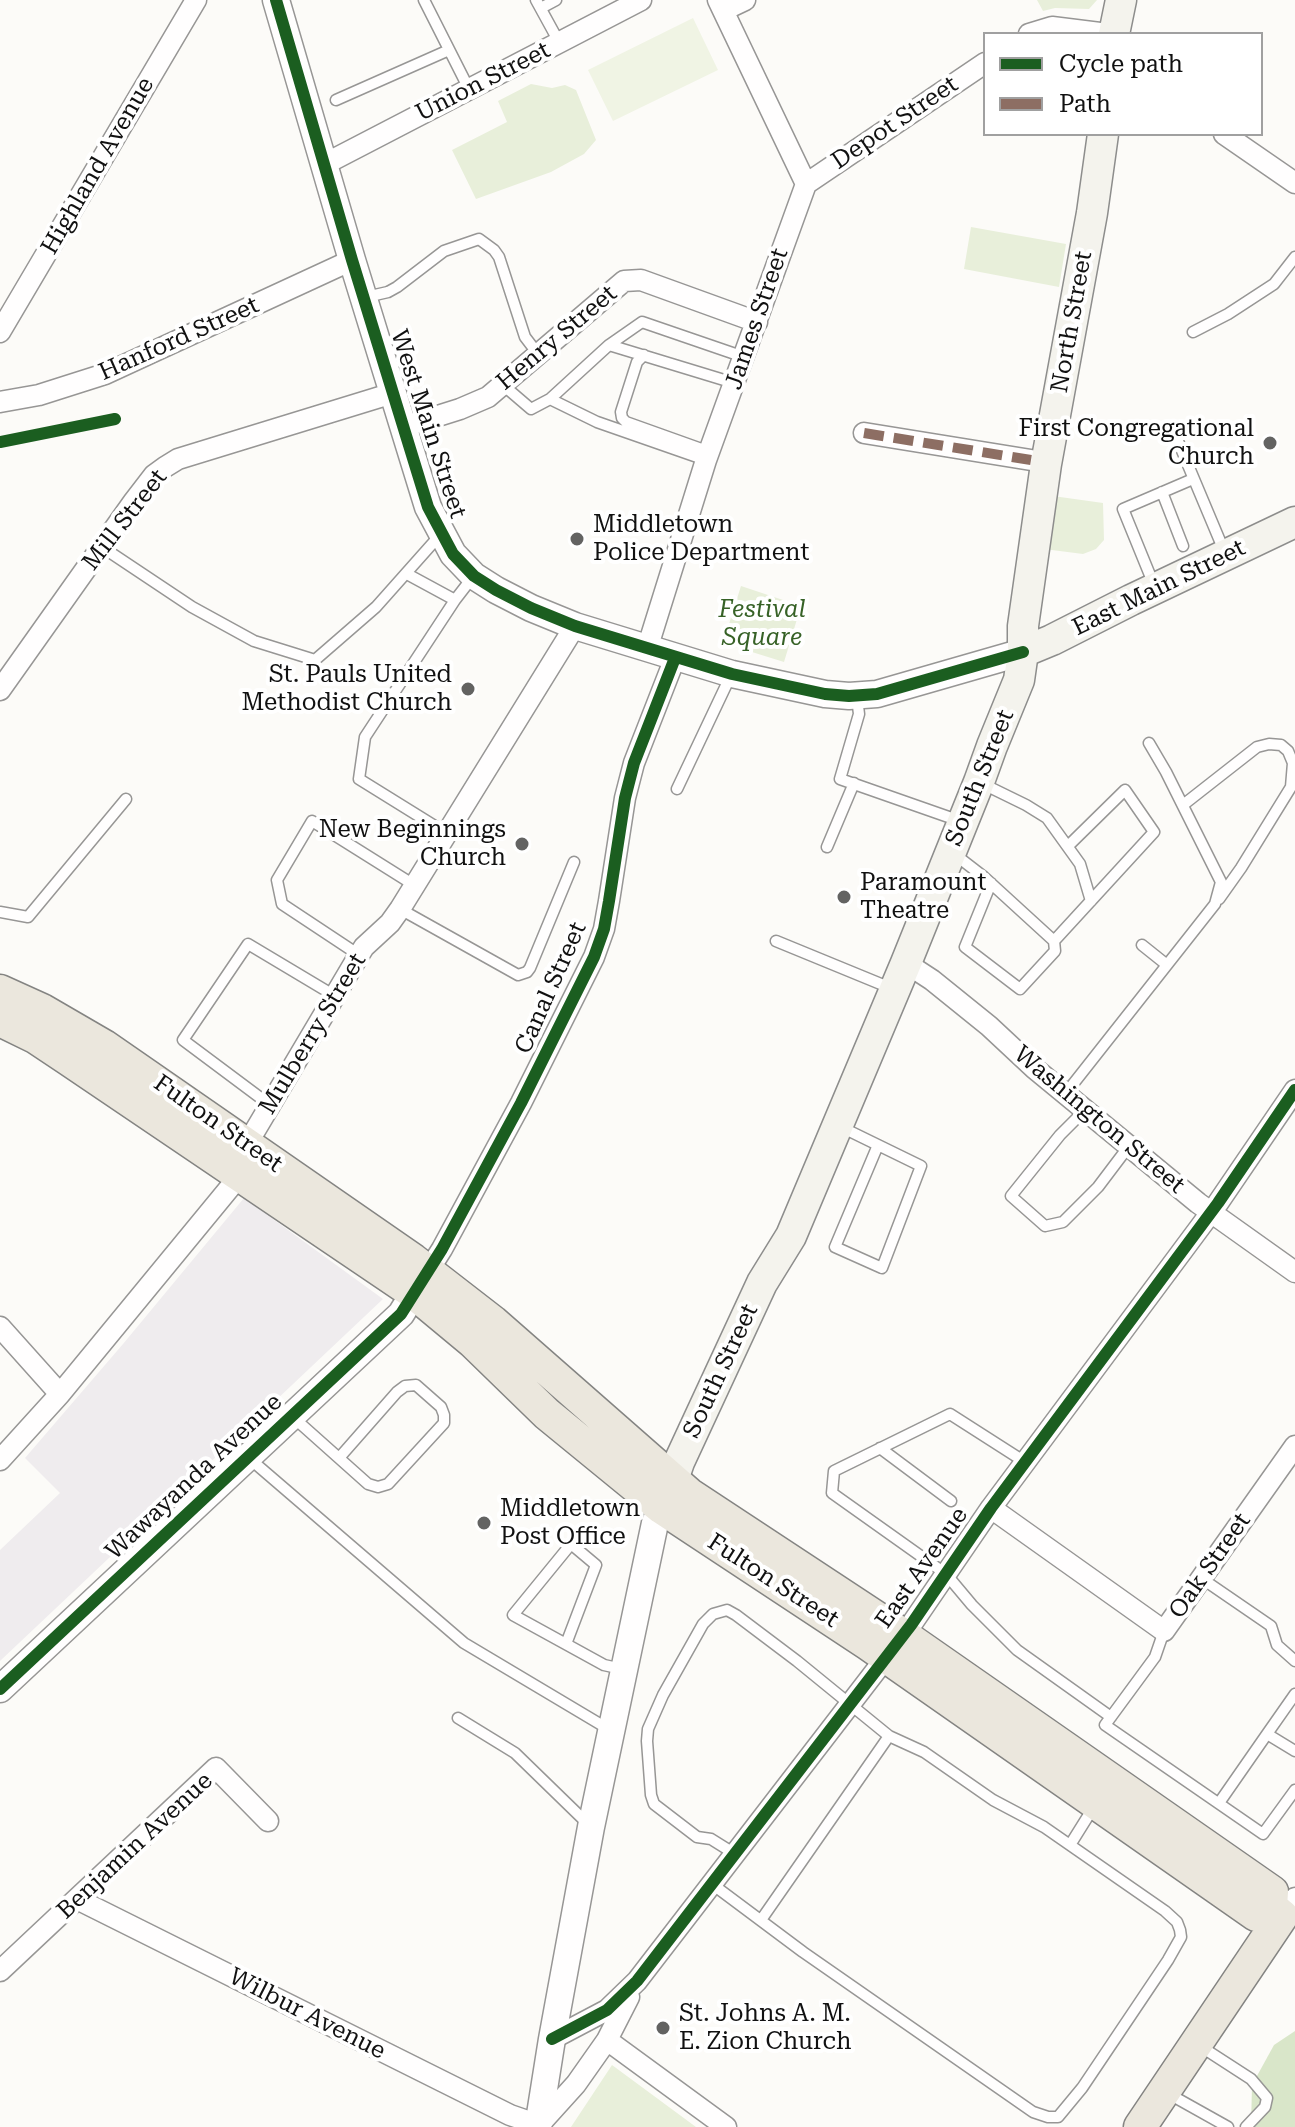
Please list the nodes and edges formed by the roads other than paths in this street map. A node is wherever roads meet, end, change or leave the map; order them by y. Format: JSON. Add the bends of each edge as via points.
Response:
{"nodes":[{"id":1,"x":196,"y":0,"type":"edge"},
{"id":2,"x":276,"y":0,"type":"edge"},
{"id":3,"x":424,"y":0,"type":"edge"},
{"id":4,"x":556,"y":0,"type":"edge"},
{"id":5,"x":641,"y":0,"type":"edge"},
{"id":6,"x":745,"y":0,"type":"edge"},
{"id":7,"x":1121,"y":0,"type":"edge"},
{"id":8,"x":538,"y":4,"type":"edge"},
{"id":9,"x":721,"y":5,"type":"edge"},
{"id":10,"x":1036,"y":32,"type":"edge"},
{"id":11,"x":1092,"y":32,"type":"edge"},
{"id":12,"x":1114,"y":32,"type":"edge"},
{"id":13,"x":559,"y":42,"type":"junction"},
{"id":14,"x":449,"y":50,"type":"junction"},
{"id":15,"x":983,"y":64,"type":"edge"},
{"id":16,"x":469,"y":89,"type":"junction"},
{"id":17,"x":336,"y":100,"type":"dead end"},
{"id":18,"x":1103,"y":136,"type":"edge"},
{"id":19,"x":1227,"y":136,"type":"edge"},
{"id":20,"x":325,"y":164,"type":"junction"},
{"id":21,"x":1295,"y":183,"type":"edge"},
{"id":22,"x":806,"y":184,"type":"junction"},
{"id":23,"x":1295,"y":257,"type":"edge"},
{"id":24,"x":352,"y":260,"type":"junction"},
{"id":25,"x":363,"y":297,"type":"junction"},
{"id":26,"x":757,"y":322,"type":"junction"},
{"id":27,"x":0,"y":332,"type":"edge"},
{"id":28,"x":1193,"y":332,"type":"dead end"},
{"id":29,"x":609,"y":345,"type":"junction"},
{"id":30,"x":538,"y":354,"type":"junction"},
{"id":31,"x":644,"y":355,"type":"junction"},
{"id":32,"x":744,"y":357,"type":"junction"},
{"id":33,"x":734,"y":383,"type":"junction"},
{"id":34,"x":503,"y":385,"type":"junction"},
{"id":35,"x":393,"y":393,"type":"junction"},
{"id":36,"x":550,"y":399,"type":"junction"},
{"id":37,"x":0,"y":402,"type":"edge"},
{"id":38,"x":403,"y":427,"type":"junction"},
{"id":39,"x":864,"y":433,"type":"dead end"},
{"id":40,"x":1175,"y":434,"type":"dead end"},
{"id":41,"x":708,"y":456,"type":"junction"},
{"id":42,"x":1031,"y":460,"type":"dead end"},
{"id":43,"x":1193,"y":479,"type":"junction"},
{"id":44,"x":1162,"y":492,"type":"junction"},
{"id":45,"x":1295,"y":522,"type":"edge"},
{"id":46,"x":441,"y":534,"type":"junction"},
{"id":47,"x":1183,"y":546,"type":"dead end"},
{"id":48,"x":102,"y":547,"type":"junction"},
{"id":49,"x":1226,"y":555,"type":"junction"},
{"id":50,"x":407,"y":574,"type":"junction"},
{"id":51,"x":474,"y":576,"type":"junction"},
{"id":52,"x":1156,"y":588,"type":"junction"},
{"id":53,"x":455,"y":600,"type":"junction"},
{"id":54,"x":575,"y":626,"type":"junction"},
{"id":55,"x":647,"y":649,"type":"junction"},
{"id":56,"x":1023,"y":652,"type":"junction"},
{"id":57,"x":675,"y":658,"type":"junction"},
{"id":58,"x":732,"y":674,"type":"junction"},
{"id":59,"x":0,"y":690,"type":"edge"},
{"id":60,"x":857,"y":696,"type":"junction"},
{"id":61,"x":1149,"y":743,"type":"dead end"},
{"id":62,"x":979,"y":782,"type":"junction"},
{"id":63,"x":854,"y":783,"type":"junction"},
{"id":64,"x":677,"y":789,"type":"dead end"},
{"id":65,"x":126,"y":799,"type":"dead end"},
{"id":66,"x":1183,"y":805,"type":"junction"},
{"id":67,"x":963,"y":822,"type":"junction"},
{"id":68,"x":446,"y":833,"type":"junction"},
{"id":69,"x":1068,"y":846,"type":"junction"},
{"id":70,"x":827,"y":847,"type":"dead end"},
{"id":71,"x":949,"y":856,"type":"junction"},
{"id":72,"x":574,"y":862,"type":"dead end"},
{"id":73,"x":991,"y":883,"type":"junction"},
{"id":74,"x":414,"y":885,"type":"junction"},
{"id":75,"x":1091,"y":901,"type":"junction"},
{"id":76,"x":1215,"y":904,"type":"junction"},
{"id":77,"x":400,"y":909,"type":"junction"},
{"id":78,"x":0,"y":912,"type":"edge"},
{"id":79,"x":776,"y":941,"type":"dead end"},
{"id":80,"x":1054,"y":941,"type":"junction"},
{"id":81,"x":1142,"y":945,"type":"dead end"},
{"id":82,"x":359,"y":955,"type":"junction"},
{"id":83,"x":1167,"y":965,"type":"junction"},
{"id":84,"x":900,"y":977,"type":"junction"},
{"id":85,"x":0,"y":991,"type":"edge"},
{"id":86,"x":335,"y":996,"type":"junction"},
{"id":87,"x":4,"y":1027,"type":"edge"},
{"id":88,"x":1295,"y":1090,"type":"edge"},
{"id":89,"x":1066,"y":1093,"type":"junction"},
{"id":90,"x":270,"y":1105,"type":"junction"},
{"id":91,"x":1085,"y":1110,"type":"junction"},
{"id":92,"x":837,"y":1126,"type":"junction"},
{"id":93,"x":878,"y":1145,"type":"junction"},
{"id":94,"x":1129,"y":1145,"type":"junction"},
{"id":95,"x":246,"y":1161,"type":"junction"},
{"id":96,"x":1210,"y":1212,"type":"junction"},
{"id":97,"x":1295,"y":1272,"type":"edge"},
{"id":98,"x":421,"y":1282,"type":"junction"},
{"id":99,"x":0,"y":1327,"type":"edge"},
{"id":100,"x":60,"y":1394,"type":"junction"},
{"id":101,"x":292,"y":1416,"type":"junction"},
{"id":102,"x":1295,"y":1446,"type":"edge"},
{"id":103,"x":880,"y":1448,"type":"junction"},
{"id":104,"x":248,"y":1457,"type":"junction"},
{"id":105,"x":339,"y":1458,"type":"junction"},
{"id":106,"x":0,"y":1460,"type":"edge"},
{"id":107,"x":1025,"y":1462,"type":"junction"},
{"id":108,"x":668,"y":1493,"type":"junction"},
{"id":109,"x":951,"y":1501,"type":"dead end"},
{"id":110,"x":991,"y":1508,"type":"junction"},
{"id":111,"x":946,"y":1574,"type":"junction"},
{"id":112,"x":1201,"y":1578,"type":"junction"},
{"id":113,"x":1164,"y":1631,"type":"junction"},
{"id":114,"x":566,"y":1644,"type":"junction"},
{"id":115,"x":895,"y":1646,"type":"junction"},
{"id":116,"x":1295,"y":1661,"type":"edge"},
{"id":117,"x":624,"y":1670,"type":"junction"},
{"id":118,"x":0,"y":1689,"type":"edge"},
{"id":119,"x":1295,"y":1694,"type":"edge"},
{"id":120,"x":850,"y":1703,"type":"junction"},
{"id":121,"x":1111,"y":1717,"type":"junction"},
{"id":122,"x":458,"y":1718,"type":"dead end"},
{"id":123,"x":612,"y":1731,"type":"junction"},
{"id":124,"x":1267,"y":1734,"type":"junction"},
{"id":125,"x":889,"y":1736,"type":"junction"},
{"id":126,"x":1295,"y":1751,"type":"edge"},
{"id":127,"x":1295,"y":1790,"type":"edge"},
{"id":128,"x":1219,"y":1803,"type":"junction"},
{"id":129,"x":1096,"y":1804,"type":"junction"},
{"id":130,"x":268,"y":1821,"type":"dead end"},
{"id":131,"x":591,"y":1827,"type":"junction"},
{"id":132,"x":1070,"y":1845,"type":"junction"},
{"id":133,"x":735,"y":1854,"type":"junction"},
{"id":134,"x":712,"y":1884,"type":"junction"},
{"id":135,"x":77,"y":1899,"type":"junction"},
{"id":136,"x":1286,"y":1909,"type":"edge"},
{"id":137,"x":761,"y":1920,"type":"junction"},
{"id":138,"x":0,"y":1971,"type":"edge"},
{"id":139,"x":637,"y":1981,"type":"junction"},
{"id":140,"x":552,"y":2039,"type":"junction"},
{"id":141,"x":607,"y":2040,"type":"junction"},
{"id":142,"x":1196,"y":2043,"type":"junction"},
{"id":143,"x":1164,"y":2091,"type":"junction"},
{"id":144,"x":539,"y":2126,"type":"edge"},
{"id":145,"x":726,"y":2127,"type":"edge"},
{"id":146,"x":1140,"y":2127,"type":"edge"},
{"id":147,"x":1228,"y":2127,"type":"edge"},
{"id":148,"x":1246,"y":2127,"type":"edge"}],
"edges":[{"from":1,"to":27,"type":"street","name":"Highland Avenue"},
{"from":2,"to":20,"type":"street","name":"West Main Street"},
{"from":3,"to":14,"type":"lane"},
{"from":4,"to":8,"type":"lane"},
{"from":5,"to":13,"type":"street","name":"Union Street"},
{"from":6,"to":9,"type":"street"},
{"from":7,"to":12,"type":"main road"},
{"from":8,"to":13,"type":"lane"},
{"from":9,"to":22,"type":"street"},
{"from":10,"to":11,"type":"street","via":[[1052,27]]},
{"from":13,"to":16,"type":"street","name":"Union Street"},
{"from":14,"to":16,"type":"lane"},
{"from":14,"to":17,"type":"lane"},
{"from":15,"to":22,"type":"street","name":"Depot Street"},
{"from":16,"to":20,"type":"street","name":"Union Street"},
{"from":18,"to":56,"type":"main road","name":"North Street","via":[[1046,464]]},
{"from":19,"to":21,"type":"street"},
{"from":20,"to":24,"type":"street","name":"West Main Street"},
{"from":22,"to":26,"type":"street","name":"James Street"},
{"from":23,"to":28,"type":"lane","via":[[1274,284]]},
{"from":24,"to":25,"type":"street","name":"West Main Street"},
{"from":24,"to":37,"type":"street","name":"Hanford Street","via":[[105,374]]},
{"from":25,"to":30,"type":"lane","via":[[388,292],[444,251],[479,239],[499,257],[525,337]]},
{"from":25,"to":35,"type":"street","name":"West Main Street"},
{"from":26,"to":30,"type":"street","name":"Henry Street","via":[[641,280],[624,281]]},
{"from":26,"to":32,"type":"street","name":"James Street"},
{"from":29,"to":31,"type":"lane"},
{"from":29,"to":32,"type":"lane","via":[[642,322]]},
{"from":29,"to":36,"type":"lane"},
{"from":30,"to":34,"type":"street","name":"Henry Street"},
{"from":31,"to":33,"type":"lane"},
{"from":31,"to":41,"type":"lane","via":[[637,362],[622,418]]},
{"from":32,"to":33,"type":"street","name":"James Street"},
{"from":33,"to":41,"type":"street","name":"James Street"},
{"from":34,"to":36,"type":"lane","via":[[531,409]]},
{"from":34,"to":38,"type":"street","name":"Henry Street","via":[[460,409]]},
{"from":35,"to":38,"type":"street","name":"West Main Street"},
{"from":35,"to":48,"type":"street","name":"Mill Street","via":[[178,459],[154,475]]},
{"from":36,"to":41,"type":"lane","via":[[597,422]]},
{"from":38,"to":46,"type":"street","name":"West Main Street"},
{"from":39,"to":42,"type":"street"},
{"from":40,"to":43,"type":"lane"},
{"from":41,"to":55,"type":"street","name":"James Street"},
{"from":43,"to":44,"type":"lane"},
{"from":43,"to":49,"type":"lane"},
{"from":44,"to":47,"type":"lane"},
{"from":44,"to":52,"type":"lane","via":[[1123,509]]},
{"from":45,"to":49,"type":"main road","name":"East Main Street"},
{"from":46,"to":50,"type":"lane"},
{"from":46,"to":51,"type":"street","name":"West Main Street"},
{"from":48,"to":50,"type":"lane","via":[[254,641],[315,660]]},
{"from":48,"to":59,"type":"street","name":"Mill Street"},
{"from":49,"to":52,"type":"main road","name":"East Main Street"},
{"from":50,"to":53,"type":"lane"},
{"from":51,"to":53,"type":"lane"},
{"from":51,"to":54,"type":"street","name":"West Main Street"},
{"from":52,"to":56,"type":"main road","name":"East Main Street"},
{"from":53,"to":68,"type":"lane","via":[[365,737],[359,779]]},
{"from":54,"to":55,"type":"street","name":"West Main Street"},
{"from":54,"to":68,"type":"street","name":"Mulberry Street"},
{"from":55,"to":57,"type":"street","name":"West Main Street"},
{"from":56,"to":60,"type":"street","name":"West Main Street"},
{"from":56,"to":62,"type":"main road","name":"South Street","via":[[1019,680]]},
{"from":57,"to":58,"type":"street","name":"West Main Street"},
{"from":57,"to":98,"type":"street","name":"Canal Street","via":[[634,763],[604,929],[594,957],[521,1103]]},
{"from":58,"to":60,"type":"street","name":"West Main Street"},
{"from":58,"to":64,"type":"lane"},
{"from":60,"to":63,"type":"lane","via":[[859,714],[840,779]]},
{"from":61,"to":66,"type":"lane"},
{"from":62,"to":67,"type":"main road","name":"South Street"},
{"from":62,"to":69,"type":"lane","via":[[1047,818]]},
{"from":63,"to":67,"type":"lane"},
{"from":63,"to":70,"type":"lane"},
{"from":65,"to":78,"type":"lane","via":[[28,917]]},
{"from":66,"to":76,"type":"lane","via":[[1221,882]]},
{"from":66,"to":76,"type":"lane","via":[[1257,747],[1281,745],[1288,751],[1291,787]]},
{"from":67,"to":71,"type":"main road","name":"South Street"},
{"from":68,"to":74,"type":"street","name":"Mulberry Street"},
{"from":69,"to":75,"type":"lane","via":[[1080,864]]},
{"from":69,"to":75,"type":"lane","via":[[1125,790],[1154,832]]},
{"from":71,"to":73,"type":"lane"},
{"from":71,"to":84,"type":"main road","name":"South Street"},
{"from":72,"to":77,"type":"lane","via":[[530,968],[518,975]]},
{"from":73,"to":80,"type":"lane"},
{"from":73,"to":80,"type":"lane","via":[[965,947],[1020,989],[1055,951]]},
{"from":74,"to":77,"type":"street","name":"Mulberry Street"},
{"from":74,"to":82,"type":"lane","via":[[312,821],[277,880],[282,904]]},
{"from":75,"to":80,"type":"lane"},
{"from":76,"to":83,"type":"lane"},
{"from":77,"to":82,"type":"street","name":"Mulberry Street"},
{"from":79,"to":84,"type":"lane"},
{"from":81,"to":83,"type":"lane"},
{"from":82,"to":86,"type":"street","name":"Mulberry Street"},
{"from":83,"to":89,"type":"lane"},
{"from":84,"to":89,"type":"street","name":"Washington Street","via":[[932,980]]},
{"from":84,"to":92,"type":"main road","name":"South Street"},
{"from":85,"to":95,"type":"main road","name":"Fulton Street","via":[[104,1046]]},
{"from":86,"to":90,"type":"street","name":"Mulberry Street"},
{"from":86,"to":90,"type":"lane","via":[[248,944],[183,1040]]},
{"from":87,"to":95,"type":"main road","name":"Fulton Street","via":[[35,1037]]},
{"from":88,"to":96,"type":"street","name":"East Avenue"},
{"from":89,"to":91,"type":"street","name":"Washington Street"},
{"from":90,"to":95,"type":"street","name":"Mulberry Street","via":[[253,1134]]},
{"from":91,"to":94,"type":"street","name":"Washington Street"},
{"from":91,"to":94,"type":"lane","via":[[1011,1196],[1045,1226],[1063,1222]]},
{"from":92,"to":93,"type":"lane"},
{"from":92,"to":108,"type":"main road","name":"South Street","via":[[791,1236],[762,1283]]},
{"from":93,"to":93,"type":"lane","via":[[921,1166],[882,1268],[835,1247]]},
{"from":94,"to":96,"type":"street","name":"Washington Street"},
{"from":95,"to":98,"type":"main road","name":"Fulton Street"},
{"from":95,"to":100,"type":"street","name":"Mulberry Street"},
{"from":96,"to":97,"type":"street","name":"Washington Street"},
{"from":96,"to":107,"type":"street","name":"East Avenue"},
{"from":98,"to":101,"type":"street","name":"Wawayanda Avenue","via":[[401,1314]]},
{"from":98,"to":108,"type":"main road","name":"Fulton Street","via":[[473,1342],[594,1455]]},
{"from":99,"to":100,"type":"street"},
{"from":100,"to":106,"type":"street","name":"Mulberry Street"},
{"from":101,"to":104,"type":"street","name":"Wawayanda Avenue"},
{"from":101,"to":105,"type":"lane"},
{"from":102,"to":112,"type":"street","name":"Oak Street"},
{"from":103,"to":107,"type":"lane","via":[[950,1414]]},
{"from":103,"to":109,"type":"lane"},
{"from":103,"to":111,"type":"lane","via":[[834,1471],[832,1493]]},
{"from":104,"to":118,"type":"street","name":"Wawayanda Avenue"},
{"from":104,"to":123,"type":"lane","via":[[464,1643]]},
{"from":105,"to":105,"type":"lane","via":[[368,1484],[388,1484],[444,1423],[441,1407],[416,1385],[405,1386]]},
{"from":107,"to":110,"type":"street","name":"East Avenue"},
{"from":108,"to":115,"type":"main road","name":"Fulton Street"},
{"from":108,"to":117,"type":"street","name":"South Street","via":[[655,1523]]},
{"from":110,"to":111,"type":"street","name":"East Avenue"},
{"from":110,"to":113,"type":"street","name":"Oak Street"},
{"from":111,"to":115,"type":"street","name":"East Avenue"},
{"from":111,"to":121,"type":"lane","via":[[1017,1650]]},
{"from":112,"to":113,"type":"street","name":"Oak Street"},
{"from":112,"to":116,"type":"lane","via":[[1271,1626],[1277,1645]]},
{"from":113,"to":121,"type":"lane","via":[[1155,1657]]},
{"from":114,"to":114,"type":"lane","via":[[513,1615],[571,1544],[596,1565]]},
{"from":114,"to":117,"type":"lane"},
{"from":115,"to":120,"type":"street","name":"East Avenue"},
{"from":115,"to":129,"type":"main road","name":"Fulton Street"},
{"from":115,"to":136,"type":"main road","name":"Fulton Street","via":[[1272,1892]]},
{"from":117,"to":123,"type":"street","name":"South Street"},
{"from":119,"to":124,"type":"lane"},
{"from":120,"to":125,"type":"lane"},
{"from":120,"to":133,"type":"street","name":"East Avenue"},
{"from":120,"to":133,"type":"lane","via":[[727,1610],[703,1624],[648,1729],[651,1795],[660,1810],[697,1837]]},
{"from":121,"to":128,"type":"lane","via":[[1105,1725]]},
{"from":122,"to":131,"type":"lane","via":[[515,1753]]},
{"from":123,"to":131,"type":"street","name":"South Street"},
{"from":124,"to":126,"type":"lane"},
{"from":124,"to":128,"type":"lane"},
{"from":125,"to":132,"type":"lane","via":[[924,1752]]},
{"from":125,"to":137,"type":"lane"},
{"from":127,"to":128,"type":"lane","via":[[1263,1834]]},
{"from":129,"to":132,"type":"lane"},
{"from":129,"to":136,"type":"main road","name":"Fulton Street","via":[[1256,1915]]},
{"from":130,"to":135,"type":"street","name":"Benjamin Avenue","via":[[216,1768]]},
{"from":131,"to":140,"type":"street","name":"South Street"},
{"from":132,"to":137,"type":"lane","via":[[1165,1911],[1177,1922],[1181,1937],[1058,2117],[1033,2112]]},
{"from":133,"to":134,"type":"street","name":"East Avenue"},
{"from":134,"to":137,"type":"lane"},
{"from":134,"to":139,"type":"street","name":"East Avenue"},
{"from":135,"to":138,"type":"street","name":"Benjamin Avenue"},
{"from":135,"to":144,"type":"street","name":"Wilbur Avenue"},
{"from":136,"to":142,"type":"main road"},
{"from":139,"to":140,"type":"street","name":"East Avenue","via":[[607,2010]]},
{"from":139,"to":141,"type":"street","name":"East Avenue"},
{"from":140,"to":144,"type":"street","name":"South Street"},
{"from":141,"to":144,"type":"street","name":"East Avenue"},
{"from":141,"to":145,"type":"street"},
{"from":142,"to":143,"type":"main road"},
{"from":142,"to":148,"type":"lane","via":[[1251,2079],[1267,2098]]},
{"from":143,"to":146,"type":"main road"},
{"from":143,"to":147,"type":"lane"}]}
